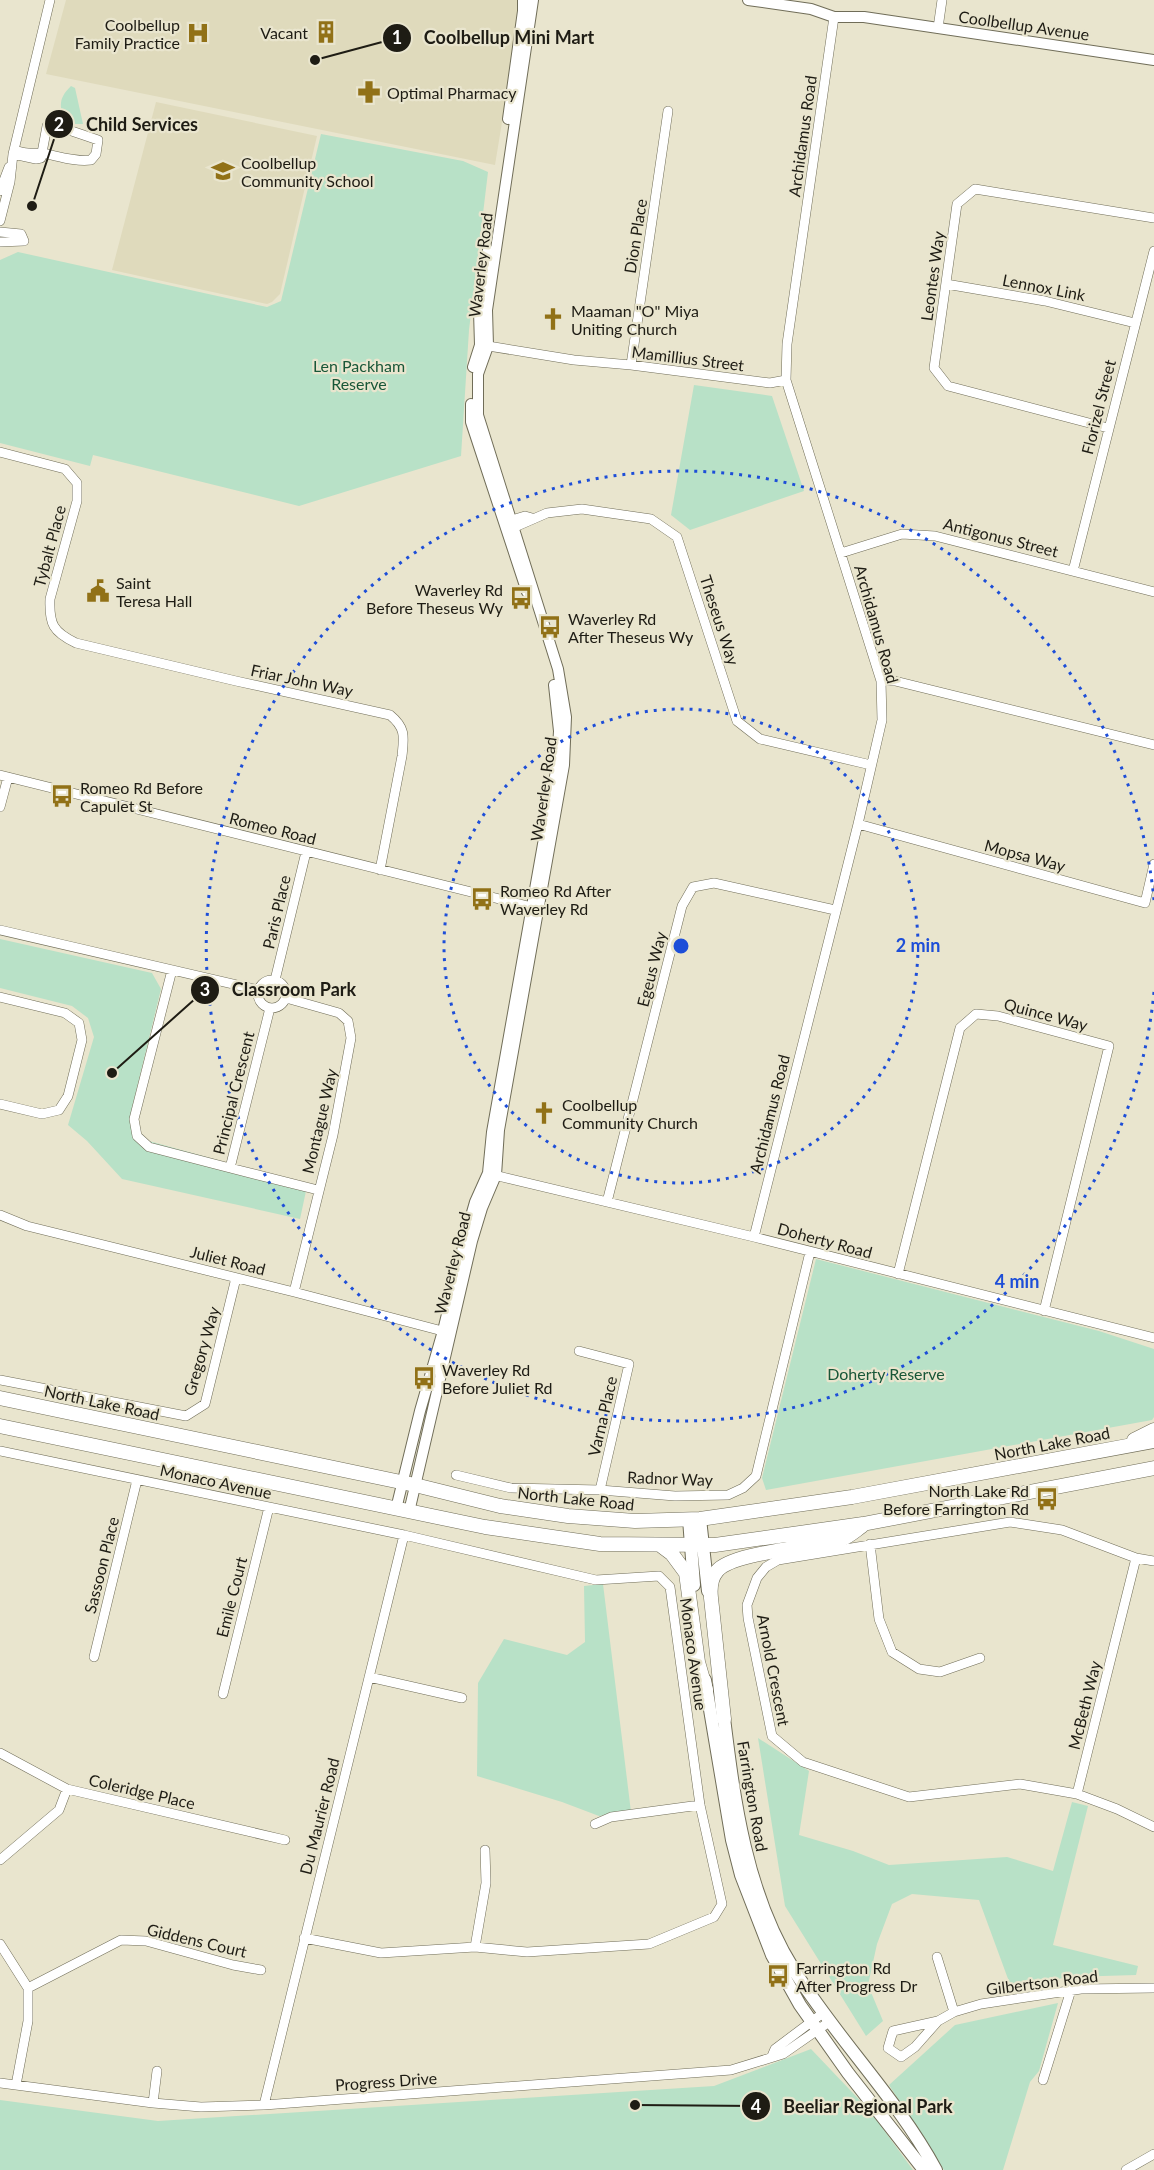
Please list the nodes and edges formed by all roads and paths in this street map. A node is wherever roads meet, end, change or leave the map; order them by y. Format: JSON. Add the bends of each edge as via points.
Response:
{"nodes":[{"id":1,"x":50,"y":0,"type":"edge"},
{"id":2,"x":523,"y":0,"type":"edge"},
{"id":3,"x":533,"y":0,"type":"edge"},
{"id":4,"x":748,"y":0,"type":"edge"},
{"id":5,"x":942,"y":0,"type":"edge"},
{"id":6,"x":834,"y":17,"type":"junction"},
{"id":7,"x":938,"y":28,"type":"junction"},
{"id":8,"x":1154,"y":60,"type":"edge"},
{"id":9,"x":668,"y":111,"type":"dead end"},
{"id":10,"x":42,"y":153,"type":"junction"},
{"id":11,"x":12,"y":155,"type":"junction"},
{"id":12,"x":0,"y":191,"type":"edge"},
{"id":13,"x":1154,"y":218,"type":"edge"},
{"id":14,"x":0,"y":221,"type":"edge"},
{"id":15,"x":0,"y":232,"type":"edge"},
{"id":16,"x":0,"y":242,"type":"edge"},
{"id":17,"x":1154,"y":251,"type":"edge"},
{"id":18,"x":946,"y":284,"type":"junction"},
{"id":19,"x":1135,"y":323,"type":"junction"},
{"id":20,"x":484,"y":346,"type":"junction"},
{"id":21,"x":631,"y":365,"type":"junction"},
{"id":22,"x":786,"y":380,"type":"junction"},
{"id":23,"x":1108,"y":428,"type":"junction"},
{"id":24,"x":0,"y":452,"type":"edge"},
{"id":25,"x":509,"y":525,"type":"junction"},
{"id":26,"x":841,"y":553,"type":"junction"},
{"id":27,"x":1073,"y":571,"type":"junction"},
{"id":28,"x":1154,"y":592,"type":"edge"},
{"id":29,"x":54,"y":628,"type":"joint"},
{"id":30,"x":881,"y":681,"type":"junction"},
{"id":31,"x":1154,"y":745,"type":"edge"},
{"id":32,"x":871,"y":765,"type":"junction"},
{"id":33,"x":4,"y":776,"type":"edge"},
{"id":34,"x":0,"y":807,"type":"edge"},
{"id":35,"x":858,"y":824,"type":"junction"},
{"id":36,"x":306,"y":852,"type":"junction"},
{"id":37,"x":1154,"y":864,"type":"edge"},
{"id":38,"x":380,"y":870,"type":"junction"},
{"id":39,"x":536,"y":908,"type":"junction"},
{"id":40,"x":835,"y":910,"type":"junction"},
{"id":41,"x":0,"y":930,"type":"edge"},
{"id":42,"x":172,"y":970,"type":"junction"},
{"id":43,"x":275,"y":980,"type":"junction"},
{"id":44,"x":259,"y":990,"type":"junction"},
{"id":45,"x":0,"y":997,"type":"edge"},
{"id":46,"x":286,"y":998,"type":"junction"},
{"id":47,"x":270,"y":1008,"type":"junction"},
{"id":48,"x":0,"y":1104,"type":"edge"},
{"id":49,"x":230,"y":1168,"type":"junction"},
{"id":50,"x":492,"y":1174,"type":"junction"},
{"id":51,"x":318,"y":1190,"type":"junction"},
{"id":52,"x":607,"y":1202,"type":"junction"},
{"id":53,"x":0,"y":1215,"type":"edge"},
{"id":54,"x":754,"y":1237,"type":"junction"},
{"id":55,"x":810,"y":1252,"type":"junction"},
{"id":56,"x":898,"y":1274,"type":"junction"},
{"id":57,"x":237,"y":1278,"type":"junction"},
{"id":58,"x":294,"y":1292,"type":"junction"},
{"id":59,"x":1044,"y":1311,"type":"junction"},
{"id":60,"x":447,"y":1332,"type":"junction"},
{"id":61,"x":1154,"y":1338,"type":"edge"},
{"id":62,"x":579,"y":1351,"type":"dead end"},
{"id":63,"x":0,"y":1380,"type":"edge"},
{"id":64,"x":0,"y":1398,"type":"edge"},
{"id":65,"x":0,"y":1426,"type":"edge"},
{"id":66,"x":1154,"y":1430,"type":"edge"},
{"id":67,"x":1154,"y":1441,"type":"edge"},
{"id":68,"x":1122,"y":1446,"type":"junction"},
{"id":69,"x":1,"y":1455,"type":"edge"},
{"id":70,"x":1154,"y":1468,"type":"edge"},
{"id":71,"x":456,"y":1475,"type":"dead end"},
{"id":72,"x":137,"y":1480,"type":"junction"},
{"id":73,"x":408,"y":1484,"type":"junction"},
{"id":74,"x":600,"y":1490,"type":"junction"},
{"id":75,"x":269,"y":1507,"type":"junction"},
{"id":76,"x":403,"y":1510,"type":"junction"},
{"id":77,"x":695,"y":1519,"type":"junction"},
{"id":78,"x":863,"y":1524,"type":"junction"},
{"id":79,"x":404,"y":1535,"type":"junction"},
{"id":80,"x":870,"y":1544,"type":"junction"},
{"id":81,"x":660,"y":1545,"type":"junction"},
{"id":82,"x":696,"y":1545,"type":"junction"},
{"id":83,"x":1137,"y":1558,"type":"junction"},
{"id":84,"x":1154,"y":1561,"type":"edge"},
{"id":85,"x":94,"y":1657,"type":"dead end"},
{"id":86,"x":980,"y":1658,"type":"dead end"},
{"id":87,"x":369,"y":1677,"type":"junction"},
{"id":88,"x":706,"y":1690,"type":"junction"},
{"id":89,"x":223,"y":1694,"type":"dead end"},
{"id":90,"x":462,"y":1698,"type":"dead end"},
{"id":91,"x":724,"y":1719,"type":"junction"},
{"id":92,"x":0,"y":1753,"type":"edge"},
{"id":93,"x":67,"y":1789,"type":"junction"},
{"id":94,"x":1077,"y":1794,"type":"junction"},
{"id":95,"x":700,"y":1805,"type":"junction"},
{"id":96,"x":595,"y":1824,"type":"dead end"},
{"id":97,"x":1154,"y":1827,"type":"edge"},
{"id":98,"x":285,"y":1840,"type":"dead end"},
{"id":99,"x":485,"y":1850,"type":"dead end"},
{"id":100,"x":0,"y":1860,"type":"edge"},
{"id":101,"x":304,"y":1938,"type":"junction"},
{"id":102,"x":0,"y":1944,"type":"edge"},
{"id":103,"x":475,"y":1947,"type":"junction"},
{"id":104,"x":937,"y":1957,"type":"dead end"},
{"id":105,"x":261,"y":1970,"type":"dead end"},
{"id":106,"x":28,"y":1988,"type":"junction"},
{"id":107,"x":1154,"y":1988,"type":"edge"},
{"id":108,"x":1071,"y":1990,"type":"junction"},
{"id":109,"x":954,"y":2012,"type":"junction"},
{"id":110,"x":826,"y":2017,"type":"junction"},
{"id":111,"x":938,"y":2021,"type":"junction"},
{"id":112,"x":815,"y":2026,"type":"junction"},
{"id":113,"x":157,"y":2071,"type":"dead end"},
{"id":114,"x":1043,"y":2080,"type":"dead end"},
{"id":115,"x":0,"y":2083,"type":"edge"},
{"id":116,"x":16,"y":2085,"type":"junction"},
{"id":117,"x":153,"y":2103,"type":"junction"},
{"id":118,"x":264,"y":2105,"type":"junction"},
{"id":119,"x":1154,"y":2154,"type":"edge"},
{"id":120,"x":924,"y":2170,"type":"edge"},
{"id":121,"x":936,"y":2170,"type":"edge"},
{"id":122,"x":1126,"y":2170,"type":"edge"}],
"edges":[{"from":1,"to":11,"type":"street"},
{"from":2,"to":20,"type":"street","name":"Waverley Road","via":[[479,311]]},
{"from":3,"to":20,"type":"street","name":"Waverley Road"},
{"from":4,"to":6,"type":"street","name":"Coolbellup Avenue","via":[[811,9]]},
{"from":5,"to":7,"type":"street"},
{"from":6,"to":7,"type":"street","name":"Coolbellup Avenue","via":[[864,17]]},
{"from":6,"to":22,"type":"street","name":"Archidamus Road","via":[[786,344]]},
{"from":7,"to":8,"type":"street","name":"Coolbellup Avenue"},
{"from":9,"to":21,"type":"street","name":"Dion Place"},
{"from":10,"to":10,"type":"street","via":[[91,160],[98,140],[47,126]]},
{"from":10,"to":11,"type":"street"},
{"from":11,"to":12,"type":"street"},
{"from":11,"to":14,"type":"street"},
{"from":13,"to":18,"type":"street","name":"Leontes Way","via":[[975,189],[957,204]]},
{"from":15,"to":16,"type":"street","via":[[21,234],[24,241]]},
{"from":17,"to":19,"type":"street","name":"Florizel Street"},
{"from":18,"to":19,"type":"street","name":"Lennox Link","via":[[1045,301]]},
{"from":18,"to":23,"type":"street","name":"Leontes Way","via":[[934,368],[948,386]]},
{"from":19,"to":23,"type":"street","name":"Florizel Street"},
{"from":20,"to":21,"type":"street","name":"Mamillius Street"},
{"from":20,"to":25,"type":"street","name":"Waverley Road","via":[[478,374],[478,415]]},
{"from":21,"to":22,"type":"street","name":"Mamillius Street","via":[[770,383]]},
{"from":22,"to":26,"type":"street","name":"Archidamus Road"},
{"from":23,"to":27,"type":"street","name":"Florizel Street"},
{"from":24,"to":29,"type":"street","name":"Tybalt Place","via":[[65,469],[77,483],[76,501],[50,598],[49,614]]},
{"from":25,"to":32,"type":"street","name":"Theseus Way","via":[[525,516],[582,509],[651,519],[677,537],[737,721],[759,739]]},
{"from":25,"to":39,"type":"street","name":"Waverley Road","via":[[552,646],[566,717],[562,782]]},
{"from":26,"to":27,"type":"street","name":"Antigonus Street","via":[[902,534],[935,536]]},
{"from":26,"to":30,"type":"street","name":"Archidamus Road"},
{"from":27,"to":28,"type":"street","name":"Antigonus Street"},
{"from":29,"to":38,"type":"street","name":"Friar John Way","via":[[76,643],[390,715],[401,724],[404,738]]},
{"from":30,"to":31,"type":"street","via":[[895,681]]},
{"from":30,"to":32,"type":"street","name":"Archidamus Road","via":[[882,720]]},
{"from":32,"to":35,"type":"street","name":"Archidamus Road"},
{"from":33,"to":34,"type":"street"},
{"from":33,"to":36,"type":"street","name":"Romeo Road"},
{"from":35,"to":37,"type":"street","name":"Mopsa Way","via":[[1144,903]]},
{"from":35,"to":40,"type":"street","name":"Archidamus Road"},
{"from":36,"to":38,"type":"street","name":"Romeo Road"},
{"from":36,"to":43,"type":"street","name":"Paris Place"},
{"from":38,"to":39,"type":"street","name":"Romeo Road"},
{"from":39,"to":50,"type":"street","name":"Waverley Road"},
{"from":40,"to":52,"type":"street","name":"Egeus Way","via":[[714,882],[693,887],[682,906]]},
{"from":40,"to":54,"type":"street","name":"Archidamus Road"},
{"from":41,"to":42,"type":"street"},
{"from":42,"to":44,"type":"street"},
{"from":42,"to":49,"type":"street","via":[[134,1119],[137,1137],[149,1148]]},
{"from":43,"to":44,"type":"street","via":[[263,983]]},
{"from":43,"to":46,"type":"street","via":[[284,986]]},
{"from":44,"to":47,"type":"street","via":[[261,1001]]},
{"from":45,"to":48,"type":"street","via":[[65,1013],[78,1023],[82,1040],[68,1096],[59,1110],[42,1114]]},
{"from":46,"to":47,"type":"street","via":[[278,1007]]},
{"from":46,"to":51,"type":"street","name":"Montague Way","via":[[339,1013],[350,1029],[349,1056]]},
{"from":47,"to":49,"type":"street","name":"Principal Crescent"},
{"from":49,"to":51,"type":"street","name":"Principal Crescent"},
{"from":50,"to":52,"type":"street","name":"Doherty Road"},
{"from":50,"to":60,"type":"street","name":"Waverley Road","via":[[475,1202],[467,1230]]},
{"from":51,"to":58,"type":"street","name":"Montague Way"},
{"from":52,"to":54,"type":"street","name":"Doherty Road"},
{"from":53,"to":57,"type":"street","name":"Juliet Road","via":[[27,1226]]},
{"from":54,"to":55,"type":"street","name":"Doherty Road"},
{"from":55,"to":56,"type":"street","name":"Doherty Road"},
{"from":55,"to":74,"type":"street","name":"Radnor Way","via":[[756,1476],[728,1495],[675,1496]]},
{"from":56,"to":59,"type":"street","name":"Doherty Road"},
{"from":56,"to":59,"type":"street","name":"Quince Way","via":[[960,1028],[976,1014],[998,1016],[1109,1046]]},
{"from":57,"to":58,"type":"street","name":"Juliet Road"},
{"from":57,"to":63,"type":"street","name":"Gregory Way","via":[[205,1404],[186,1416]]},
{"from":58,"to":60,"type":"street","name":"Juliet Road"},
{"from":59,"to":61,"type":"street","name":"Doherty Road"},
{"from":60,"to":73,"type":"street","name":"Waverley Road","via":[[420,1411]]},
{"from":62,"to":74,"type":"street","name":"Varna Place","via":[[629,1364]]},
{"from":64,"to":73,"type":"main road","name":"North Lake Road"},
{"from":65,"to":76,"type":"main road"},
{"from":66,"to":68,"type":"main road"},
{"from":67,"to":68,"type":"main road","name":"North Lake Road"},
{"from":68,"to":77,"type":"main road","name":"North Lake Road","via":[[852,1497]]},
{"from":69,"to":72,"type":"street","name":"Monaco Avenue"},
{"from":70,"to":78,"type":"main road"},
{"from":71,"to":74,"type":"street","name":"Radnor Way","via":[[511,1488]]},
{"from":72,"to":75,"type":"street","name":"Monaco Avenue"},
{"from":72,"to":85,"type":"street","name":"Sassoon Place"},
{"from":73,"to":76,"type":"street","name":"Waverley Road"},
{"from":73,"to":77,"type":"main road","name":"North Lake Road","via":[[528,1511],[602,1519]]},
{"from":75,"to":79,"type":"street","name":"Monaco Avenue"},
{"from":75,"to":89,"type":"street","name":"Emile Court"},
{"from":76,"to":81,"type":"main road","via":[[578,1541]]},
{"from":77,"to":82,"type":"main road","name":"Farrington Road"},
{"from":78,"to":82,"type":"main road"},
{"from":78,"to":91,"type":"main road","via":[[843,1538],[737,1559],[716,1571],[711,1598]]},
{"from":79,"to":87,"type":"street","name":"Du Maurier Road"},
{"from":79,"to":95,"type":"street","name":"Monaco Avenue","via":[[596,1580],[659,1576],[670,1587]]},
{"from":80,"to":83,"type":"street","name":"Arnold Crescent","via":[[1010,1522],[1062,1530]]},
{"from":80,"to":86,"type":"street","via":[[879,1619],[892,1652],[919,1670],[940,1672]]},
{"from":80,"to":94,"type":"street","name":"Arnold Crescent","via":[[777,1560],[757,1578],[747,1605],[748,1618],[772,1736],[803,1762],[909,1797],[1020,1784]]},
{"from":81,"to":82,"type":"main road"},
{"from":81,"to":88,"type":"main road","via":[[686,1573],[698,1662]]},
{"from":82,"to":88,"type":"main road","name":"Farrington Road"},
{"from":82,"to":91,"type":"main road","name":"Farrington Road"},
{"from":83,"to":84,"type":"street"},
{"from":83,"to":94,"type":"street","name":"McBeth Way"},
{"from":87,"to":90,"type":"street"},
{"from":87,"to":101,"type":"street","name":"Du Maurier Road"},
{"from":88,"to":112,"type":"main road","name":"Farrington Road","via":[[741,1875],[772,1955]]},
{"from":91,"to":110,"type":"main road","name":"Farrington Road","via":[[739,1826],[755,1885],[781,1947]]},
{"from":92,"to":93,"type":"street","name":"Coleridge Place"},
{"from":93,"to":98,"type":"street","name":"Coleridge Place"},
{"from":93,"to":100,"type":"street","via":[[59,1810]]},
{"from":94,"to":97,"type":"street"},
{"from":95,"to":96,"type":"street","via":[[611,1817]]},
{"from":95,"to":103,"type":"street","name":"Monaco Avenue","via":[[722,1904],[714,1917],[649,1944],[527,1952]]},
{"from":99,"to":103,"type":"street","via":[[486,1883]]},
{"from":101,"to":103,"type":"street","name":"Monaco Avenue","via":[[381,1953]]},
{"from":101,"to":118,"type":"street","name":"Du Maurier Road"},
{"from":102,"to":106,"type":"street"},
{"from":104,"to":109,"type":"street"},
{"from":105,"to":106,"type":"street","name":"Giddens Court","via":[[146,1941],[121,1940]]},
{"from":106,"to":116,"type":"street","via":[[28,2021]]},
{"from":107,"to":108,"type":"street","name":"Gilbertson Road"},
{"from":108,"to":109,"type":"street","name":"Gilbertson Road"},
{"from":108,"to":114,"type":"street"},
{"from":109,"to":111,"type":"street","name":"Gilbertson Road"},
{"from":110,"to":112,"type":"street","name":"Progress Drive"},
{"from":110,"to":121,"type":"main road","name":"Farrington Road"},
{"from":111,"to":111,"type":"street","name":"Gilbertson Road","via":[[915,2048],[901,2057],[888,2048],[893,2031]]},
{"from":112,"to":118,"type":"street","name":"Progress Drive","via":[[783,2054],[731,2070]]},
{"from":112,"to":120,"type":"main road","name":"Farrington Road","via":[[874,2109]]},
{"from":113,"to":117,"type":"street"},
{"from":115,"to":116,"type":"street","name":"Progress Drive"},
{"from":116,"to":117,"type":"street","name":"Progress Drive"},
{"from":117,"to":118,"type":"street","name":"Progress Drive","via":[[201,2107]]},
{"from":119,"to":122,"type":"street"}]}
